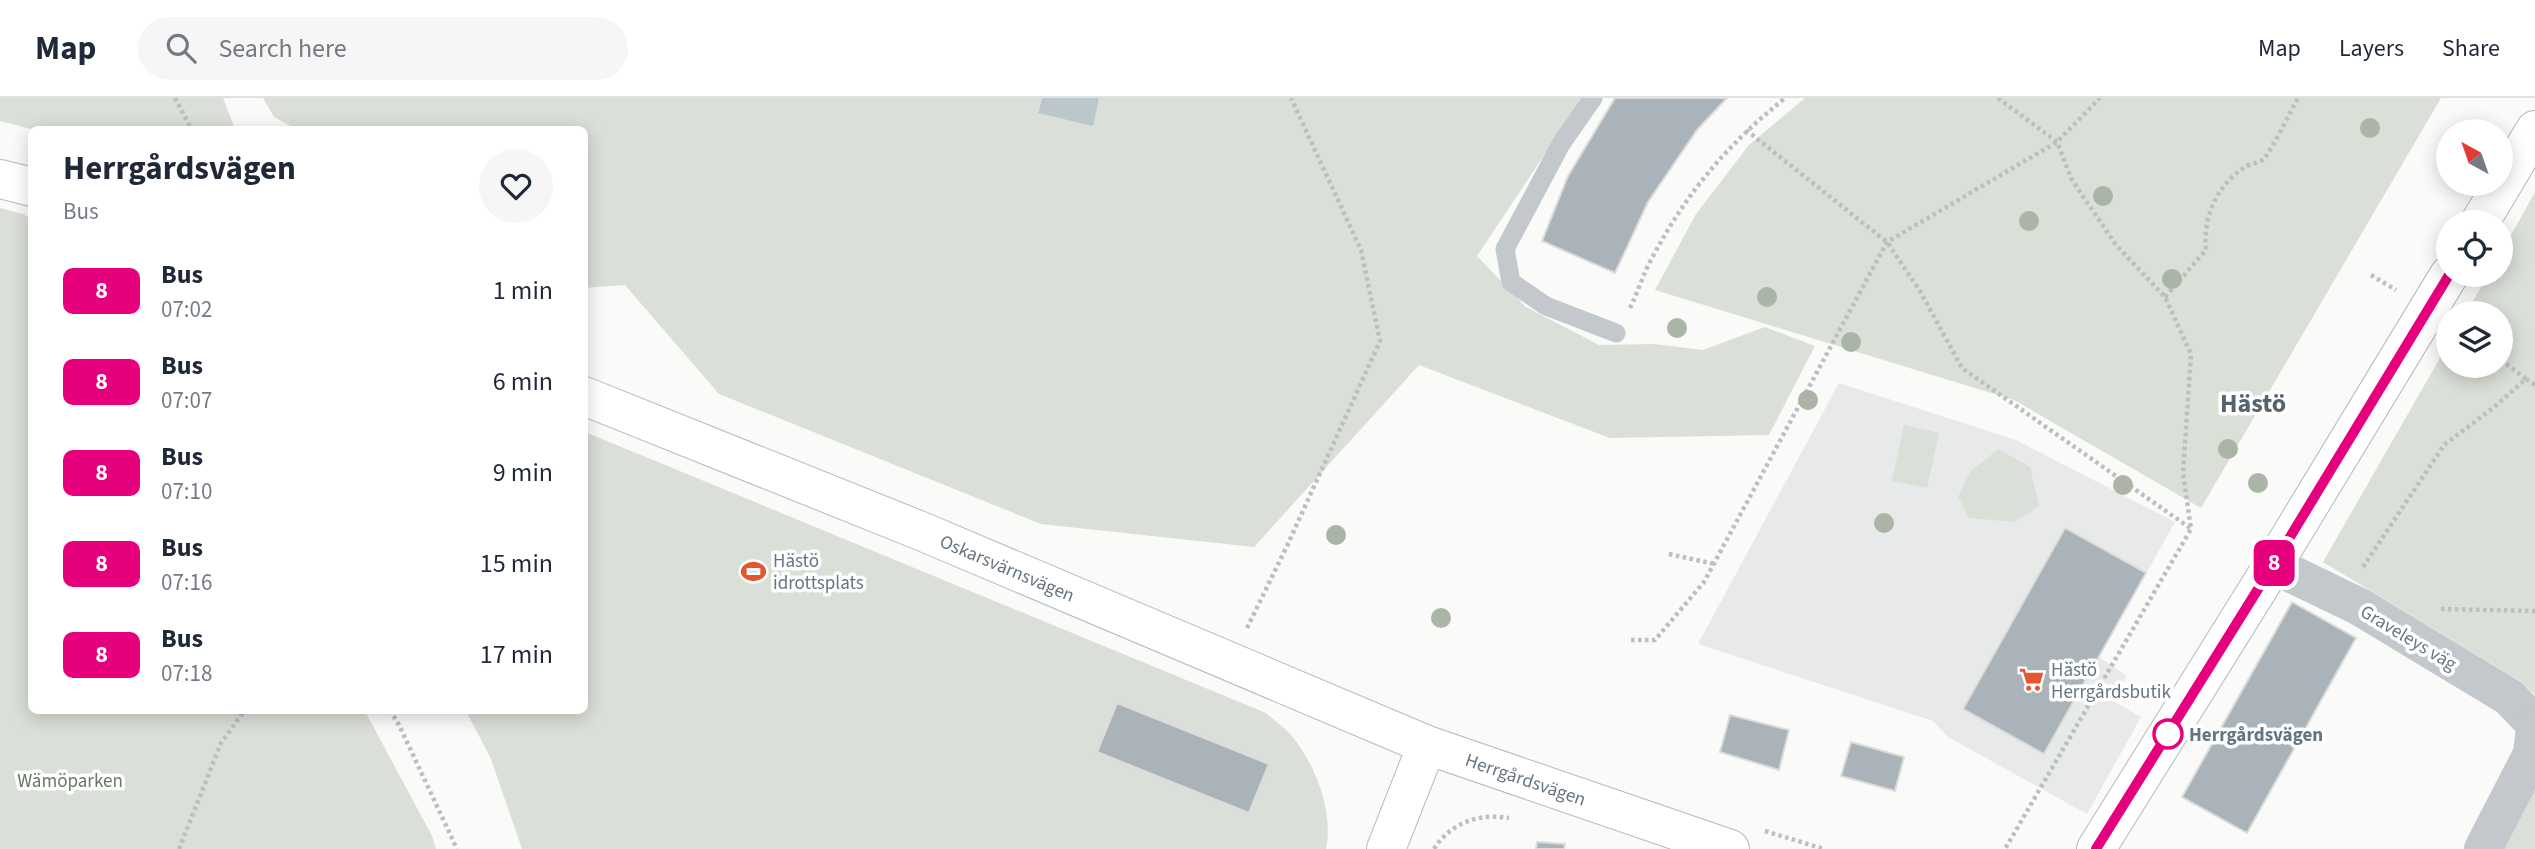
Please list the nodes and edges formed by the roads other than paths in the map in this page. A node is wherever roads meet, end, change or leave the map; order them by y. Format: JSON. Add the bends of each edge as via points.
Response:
{"nodes":[{"id":1,"x":1593,"y":98,"type":"edge"},
{"id":2,"x":2535,"y":130,"type":"edge"},
{"id":3,"x":0,"y":179,"type":"edge"},
{"id":4,"x":28,"y":186,"type":"edge"},
{"id":5,"x":2487,"y":210,"type":"edge"},
{"id":6,"x":2442,"y":287,"type":"edge"},
{"id":7,"x":1616,"y":333,"type":"road end"},
{"id":8,"x":588,"y":398,"type":"edge"},
{"id":9,"x":2273,"y":565,"type":"junction"},
{"id":10,"x":2535,"y":726,"type":"edge"},
{"id":11,"x":1427,"y":745,"type":"junction"},
{"id":12,"x":1386,"y":849,"type":"edge"},
{"id":13,"x":1730,"y":849,"type":"edge"},
{"id":14,"x":2096,"y":849,"type":"edge"},
{"id":15,"x":2483,"y":849,"type":"edge"}],
"edges":[{"from":1,"to":7,"type":"lane","via":[[1561,144],[1505,249],[1511,282],[1546,306]]},
{"from":2,"to":5,"type":"street"},
{"from":3,"to":4,"type":"street"},
{"from":6,"to":9,"type":"street"},
{"from":8,"to":11,"type":"street","name":"Oskarsvärnsvägen","via":[[934,537]]},
{"from":9,"to":10,"type":"street","name":"Graveleys väg","via":[[2343,597],[2509,697]]},
{"from":9,"to":14,"type":"street"},
{"from":10,"to":15,"type":"street","name":"Graveleys väg","via":[[2532,754]]},
{"from":11,"to":12,"type":"street"},
{"from":11,"to":13,"type":"street","name":"Herrgårdsvägen"}]}
